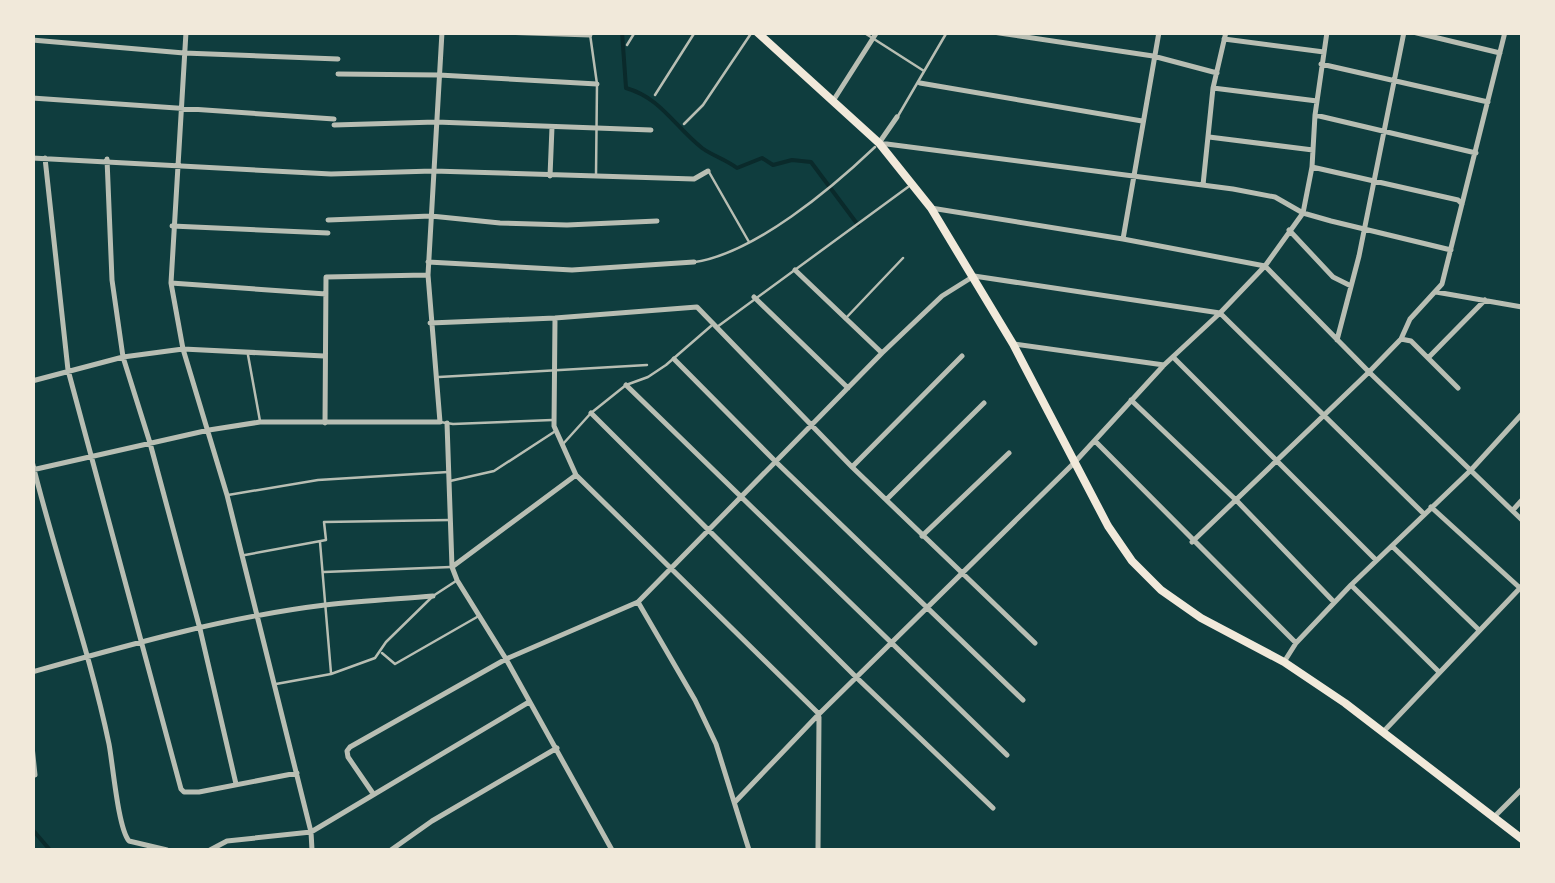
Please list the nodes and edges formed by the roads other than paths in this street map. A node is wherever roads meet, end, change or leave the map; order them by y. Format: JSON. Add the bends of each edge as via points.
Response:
{"nodes":[{"id":1,"x":186,"y":32,"type":"edge"},
{"id":2,"x":442,"y":32,"type":"edge"},
{"id":3,"x":499,"y":32,"type":"edge"},
{"id":4,"x":635,"y":32,"type":"edge"},
{"id":5,"x":695,"y":32,"type":"edge"},
{"id":6,"x":755,"y":32,"type":"edge"},
{"id":7,"x":863,"y":32,"type":"edge"},
{"id":8,"x":994,"y":32,"type":"edge"},
{"id":9,"x":1159,"y":32,"type":"edge"},
{"id":10,"x":1327,"y":32,"type":"edge"},
{"id":11,"x":1404,"y":32,"type":"edge"},
{"id":12,"x":1413,"y":32,"type":"edge"},
{"id":13,"x":1505,"y":32,"type":"edge"},
{"id":14,"x":945,"y":33,"type":"edge"},
{"id":15,"x":590,"y":34,"type":"edge"},
{"id":16,"x":875,"y":36,"type":"edge"},
{"id":17,"x":1225,"y":36,"type":"edge"},
{"id":18,"x":32,"y":40,"type":"edge"},
{"id":19,"x":627,"y":45,"type":"dead end"},
{"id":20,"x":1324,"y":52,"type":"junction"},
{"id":21,"x":184,"y":53,"type":"junction"},
{"id":22,"x":1500,"y":53,"type":"junction"},
{"id":23,"x":1153,"y":56,"type":"junction"},
{"id":24,"x":338,"y":59,"type":"dead end"},
{"id":25,"x":1321,"y":64,"type":"junction"},
{"id":26,"x":925,"y":72,"type":"junction"},
{"id":27,"x":1217,"y":73,"type":"junction"},
{"id":28,"x":338,"y":74,"type":"dead end"},
{"id":29,"x":440,"y":74,"type":"junction"},
{"id":30,"x":1395,"y":81,"type":"junction"},
{"id":31,"x":920,"y":83,"type":"junction"},
{"id":32,"x":596,"y":84,"type":"junction"},
{"id":33,"x":1214,"y":88,"type":"junction"},
{"id":34,"x":655,"y":95,"type":"dead end"},
{"id":35,"x":32,"y":98,"type":"edge"},
{"id":36,"x":1317,"y":100,"type":"junction"},
{"id":37,"x":833,"y":101,"type":"junction"},
{"id":38,"x":1488,"y":102,"type":"junction"},
{"id":39,"x":182,"y":108,"type":"junction"},
{"id":40,"x":1315,"y":115,"type":"junction"},
{"id":41,"x":897,"y":117,"type":"joint"},
{"id":42,"x":1142,"y":121,"type":"junction"},
{"id":43,"x":436,"y":122,"type":"junction"},
{"id":44,"x":684,"y":124,"type":"dead end"},
{"id":45,"x":552,"y":128,"type":"junction"},
{"id":46,"x":597,"y":130,"type":"junction"},
{"id":47,"x":651,"y":130,"type":"dead end"},
{"id":48,"x":1386,"y":130,"type":"junction"},
{"id":49,"x":1208,"y":137,"type":"junction"},
{"id":50,"x":879,"y":143,"type":"junction"},
{"id":51,"x":1313,"y":150,"type":"junction"},
{"id":52,"x":1476,"y":153,"type":"junction"},
{"id":53,"x":32,"y":158,"type":"edge"},
{"id":54,"x":45,"y":158,"type":"junction"},
{"id":55,"x":107,"y":160,"type":"junction"},
{"id":56,"x":176,"y":165,"type":"junction"},
{"id":57,"x":1312,"y":168,"type":"junction"},
{"id":58,"x":708,"y":171,"type":"joint"},
{"id":59,"x":433,"y":172,"type":"junction"},
{"id":60,"x":1136,"y":175,"type":"junction"},
{"id":61,"x":550,"y":176,"type":"junction"},
{"id":62,"x":596,"y":176,"type":"junction"},
{"id":63,"x":1374,"y":180,"type":"junction"},
{"id":64,"x":913,"y":183,"type":"junction"},
{"id":65,"x":1203,"y":185,"type":"junction"},
{"id":66,"x":1462,"y":204,"type":"junction"},
{"id":67,"x":931,"y":208,"type":"junction"},
{"id":68,"x":1302,"y":213,"type":"junction"},
{"id":69,"x":431,"y":216,"type":"junction"},
{"id":70,"x":328,"y":220,"type":"dead end"},
{"id":71,"x":656,"y":221,"type":"dead end"},
{"id":72,"x":172,"y":226,"type":"junction"},
{"id":73,"x":1364,"y":229,"type":"junction"},
{"id":74,"x":1288,"y":230,"type":"junction"},
{"id":75,"x":328,"y":232,"type":"dead end"},
{"id":76,"x":1123,"y":239,"type":"junction"},
{"id":77,"x":749,"y":242,"type":"junction"},
{"id":78,"x":1451,"y":250,"type":"junction"},
{"id":79,"x":903,"y":258,"type":"dead end"},
{"id":80,"x":428,"y":262,"type":"junction"},
{"id":81,"x":694,"y":262,"type":"joint"},
{"id":82,"x":1264,"y":266,"type":"junction"},
{"id":83,"x":794,"y":270,"type":"junction"},
{"id":84,"x":428,"y":275,"type":"junction"},
{"id":85,"x":974,"y":276,"type":"junction"},
{"id":86,"x":171,"y":282,"type":"junction"},
{"id":87,"x":1351,"y":286,"type":"junction"},
{"id":88,"x":1436,"y":292,"type":"junction"},
{"id":89,"x":326,"y":294,"type":"junction"},
{"id":90,"x":754,"y":298,"type":"junction"},
{"id":91,"x":1485,"y":300,"type":"junction"},
{"id":92,"x":1522,"y":307,"type":"edge"},
{"id":93,"x":1220,"y":314,"type":"junction"},
{"id":94,"x":555,"y":318,"type":"junction"},
{"id":95,"x":845,"y":319,"type":"junction"},
{"id":96,"x":430,"y":323,"type":"junction"},
{"id":97,"x":714,"y":326,"type":"junction"},
{"id":98,"x":1401,"y":339,"type":"junction"},
{"id":99,"x":1337,"y":340,"type":"junction"},
{"id":100,"x":1013,"y":344,"type":"junction"},
{"id":101,"x":183,"y":349,"type":"junction"},
{"id":102,"x":247,"y":350,"type":"junction"},
{"id":103,"x":882,"y":353,"type":"junction"},
{"id":104,"x":324,"y":356,"type":"junction"},
{"id":105,"x":962,"y":356,"type":"dead end"},
{"id":106,"x":123,"y":357,"type":"junction"},
{"id":107,"x":1172,"y":357,"type":"junction"},
{"id":108,"x":1428,"y":358,"type":"junction"},
{"id":109,"x":674,"y":359,"type":"junction"},
{"id":110,"x":647,"y":365,"type":"dead end"},
{"id":111,"x":1164,"y":365,"type":"junction"},
{"id":112,"x":68,"y":370,"type":"junction"},
{"id":113,"x":556,"y":371,"type":"junction"},
{"id":114,"x":1369,"y":372,"type":"junction"},
{"id":115,"x":436,"y":377,"type":"junction"},
{"id":116,"x":32,"y":381,"type":"edge"},
{"id":117,"x":626,"y":384,"type":"junction"},
{"id":118,"x":848,"y":388,"type":"junction"},
{"id":119,"x":1458,"y":388,"type":"dead end"},
{"id":120,"x":1130,"y":400,"type":"junction"},
{"id":121,"x":984,"y":403,"type":"dead end"},
{"id":122,"x":591,"y":413,"type":"junction"},
{"id":123,"x":1522,"y":414,"type":"edge"},
{"id":124,"x":1324,"y":415,"type":"junction"},
{"id":125,"x":554,"y":420,"type":"junction"},
{"id":126,"x":260,"y":422,"type":"junction"},
{"id":127,"x":444,"y":422,"type":"junction"},
{"id":128,"x":325,"y":423,"type":"junction"},
{"id":129,"x":812,"y":424,"type":"junction"},
{"id":130,"x":209,"y":430,"type":"junction"},
{"id":131,"x":555,"y":431,"type":"junction"},
{"id":132,"x":1095,"y":441,"type":"junction"},
{"id":133,"x":150,"y":443,"type":"junction"},
{"id":134,"x":560,"y":446,"type":"junction"},
{"id":135,"x":1009,"y":453,"type":"dead end"},
{"id":136,"x":92,"y":458,"type":"junction"},
{"id":137,"x":32,"y":461,"type":"edge"},
{"id":138,"x":1277,"y":461,"type":"junction"},
{"id":139,"x":776,"y":462,"type":"junction"},
{"id":140,"x":1074,"y":463,"type":"junction"},
{"id":141,"x":852,"y":467,"type":"junction"},
{"id":142,"x":34,"y":470,"type":"edge"},
{"id":143,"x":1472,"y":470,"type":"junction"},
{"id":144,"x":450,"y":472,"type":"junction"},
{"id":145,"x":576,"y":474,"type":"junction"},
{"id":146,"x":450,"y":481,"type":"junction"},
{"id":147,"x":227,"y":494,"type":"junction"},
{"id":148,"x":743,"y":496,"type":"junction"},
{"id":149,"x":886,"y":500,"type":"junction"},
{"id":150,"x":1522,"y":500,"type":"edge"},
{"id":151,"x":1236,"y":501,"type":"junction"},
{"id":152,"x":1431,"y":507,"type":"junction"},
{"id":153,"x":1513,"y":510,"type":"junction"},
{"id":154,"x":1424,"y":514,"type":"junction"},
{"id":155,"x":452,"y":520,"type":"junction"},
{"id":156,"x":1522,"y":520,"type":"edge"},
{"id":157,"x":708,"y":532,"type":"junction"},
{"id":158,"x":922,"y":536,"type":"junction"},
{"id":159,"x":320,"y":542,"type":"junction"},
{"id":160,"x":1192,"y":542,"type":"junction"},
{"id":161,"x":1392,"y":547,"type":"junction"},
{"id":162,"x":242,"y":555,"type":"junction"},
{"id":163,"x":1376,"y":560,"type":"junction"},
{"id":164,"x":452,"y":567,"type":"junction"},
{"id":165,"x":671,"y":569,"type":"junction"},
{"id":166,"x":322,"y":572,"type":"junction"},
{"id":167,"x":961,"y":573,"type":"junction"},
{"id":168,"x":457,"y":580,"type":"junction"},
{"id":169,"x":1351,"y":585,"type":"junction"},
{"id":170,"x":1522,"y":587,"type":"edge"},
{"id":171,"x":432,"y":596,"type":"junction"},
{"id":172,"x":638,"y":602,"type":"junction"},
{"id":173,"x":1335,"y":603,"type":"junction"},
{"id":174,"x":324,"y":605,"type":"junction"},
{"id":175,"x":926,"y":607,"type":"junction"},
{"id":176,"x":259,"y":616,"type":"junction"},
{"id":177,"x":478,"y":616,"type":"junction"},
{"id":178,"x":200,"y":629,"type":"junction"},
{"id":179,"x":1479,"y":630,"type":"junction"},
{"id":180,"x":142,"y":642,"type":"junction"},
{"id":181,"x":891,"y":642,"type":"junction"},
{"id":182,"x":1034,"y":643,"type":"dead end"},
{"id":183,"x":1296,"y":644,"type":"junction"},
{"id":184,"x":381,"y":652,"type":"junction"},
{"id":185,"x":90,"y":656,"type":"junction"},
{"id":186,"x":506,"y":658,"type":"junction"},
{"id":187,"x":1284,"y":662,"type":"junction"},
{"id":188,"x":32,"y":672,"type":"edge"},
{"id":189,"x":1438,"y":672,"type":"junction"},
{"id":190,"x":331,"y":674,"type":"junction"},
{"id":191,"x":856,"y":677,"type":"junction"},
{"id":192,"x":276,"y":684,"type":"junction"},
{"id":193,"x":1023,"y":700,"type":"dead end"},
{"id":194,"x":529,"y":702,"type":"junction"},
{"id":195,"x":819,"y":714,"type":"junction"},
{"id":196,"x":1384,"y":731,"type":"junction"},
{"id":197,"x":32,"y":746,"type":"edge"},
{"id":198,"x":557,"y":748,"type":"junction"},
{"id":199,"x":1006,"y":755,"type":"dead end"},
{"id":200,"x":36,"y":774,"type":"dead end"},
{"id":201,"x":298,"y":774,"type":"junction"},
{"id":202,"x":236,"y":784,"type":"junction"},
{"id":203,"x":1522,"y":788,"type":"edge"},
{"id":204,"x":372,"y":792,"type":"junction"},
{"id":205,"x":735,"y":802,"type":"junction"},
{"id":206,"x":994,"y":808,"type":"dead end"},
{"id":207,"x":1496,"y":815,"type":"junction"},
{"id":208,"x":311,"y":832,"type":"junction"},
{"id":209,"x":1522,"y":838,"type":"edge"},
{"id":210,"x":404,"y":841,"type":"junction"},
{"id":211,"x":167,"y":850,"type":"edge"},
{"id":212,"x":210,"y":850,"type":"edge"},
{"id":213,"x":312,"y":850,"type":"edge"},
{"id":214,"x":391,"y":850,"type":"edge"},
{"id":215,"x":412,"y":850,"type":"edge"},
{"id":216,"x":612,"y":850,"type":"edge"},
{"id":217,"x":749,"y":850,"type":"edge"},
{"id":218,"x":818,"y":850,"type":"edge"}],
"edges":[{"from":1,"to":21,"type":"street"},
{"from":2,"to":29,"type":"street"},
{"from":3,"to":15,"type":"street"},
{"from":4,"to":19,"type":"lane"},
{"from":5,"to":34,"type":"lane"},
{"from":6,"to":37,"type":"main road"},
{"from":6,"to":44,"type":"lane"},
{"from":7,"to":16,"type":"lane"},
{"from":8,"to":23,"type":"street"},
{"from":9,"to":23,"type":"street"},
{"from":10,"to":20,"type":"street"},
{"from":11,"to":30,"type":"street"},
{"from":12,"to":22,"type":"street"},
{"from":13,"to":22,"type":"street"},
{"from":14,"to":26,"type":"lane"},
{"from":15,"to":32,"type":"lane"},
{"from":16,"to":26,"type":"lane"},
{"from":16,"to":37,"type":"street"},
{"from":17,"to":20,"type":"street"},
{"from":17,"to":27,"type":"street"},
{"from":18,"to":21,"type":"street"},
{"from":20,"to":25,"type":"street"},
{"from":21,"to":24,"type":"street"},
{"from":21,"to":39,"type":"street"},
{"from":22,"to":38,"type":"street"},
{"from":23,"to":27,"type":"street"},
{"from":23,"to":42,"type":"street"},
{"from":25,"to":30,"type":"street"},
{"from":25,"to":36,"type":"street"},
{"from":26,"to":31,"type":"lane"},
{"from":27,"to":33,"type":"street"},
{"from":28,"to":29,"type":"street"},
{"from":29,"to":32,"type":"street"},
{"from":29,"to":43,"type":"street"},
{"from":30,"to":38,"type":"street"},
{"from":30,"to":48,"type":"street"},
{"from":31,"to":41,"type":"lane"},
{"from":31,"to":42,"type":"street"},
{"from":32,"to":46,"type":"lane"},
{"from":33,"to":36,"type":"street"},
{"from":33,"to":49,"type":"street"},
{"from":35,"to":39,"type":"street"},
{"from":36,"to":40,"type":"street"},
{"from":37,"to":50,"type":"main road"},
{"from":38,"to":52,"type":"street"},
{"from":39,"to":43,"type":"street","via":[[334,122]]},
{"from":39,"to":56,"type":"street"},
{"from":40,"to":48,"type":"street"},
{"from":40,"to":51,"type":"street"},
{"from":41,"to":50,"type":"street"},
{"from":42,"to":60,"type":"street"},
{"from":43,"to":45,"type":"street"},
{"from":43,"to":59,"type":"street"},
{"from":45,"to":46,"type":"street"},
{"from":45,"to":61,"type":"street"},
{"from":46,"to":47,"type":"street"},
{"from":46,"to":62,"type":"lane"},
{"from":48,"to":52,"type":"street"},
{"from":48,"to":63,"type":"street"},
{"from":49,"to":51,"type":"street"},
{"from":49,"to":65,"type":"street"},
{"from":50,"to":60,"type":"street"},
{"from":50,"to":64,"type":"main road"},
{"from":50,"to":77,"type":"lane","via":[[831,188]]},
{"from":51,"to":57,"type":"street"},
{"from":52,"to":66,"type":"street"},
{"from":53,"to":54,"type":"street"},
{"from":54,"to":55,"type":"street"},
{"from":54,"to":112,"type":"street"},
{"from":55,"to":56,"type":"street"},
{"from":55,"to":106,"type":"street"},
{"from":56,"to":59,"type":"street"},
{"from":56,"to":72,"type":"street"},
{"from":57,"to":63,"type":"street"},
{"from":57,"to":68,"type":"street"},
{"from":58,"to":62,"type":"street","via":[[694,179]]},
{"from":58,"to":77,"type":"lane"},
{"from":59,"to":61,"type":"street"},
{"from":59,"to":69,"type":"street"},
{"from":60,"to":65,"type":"street"},
{"from":60,"to":76,"type":"street"},
{"from":61,"to":62,"type":"street"},
{"from":63,"to":66,"type":"street"},
{"from":63,"to":73,"type":"street"},
{"from":64,"to":67,"type":"main road"},
{"from":64,"to":83,"type":"lane"},
{"from":65,"to":68,"type":"street","via":[[1276,198]]},
{"from":66,"to":78,"type":"street"},
{"from":67,"to":76,"type":"street"},
{"from":67,"to":85,"type":"main road"},
{"from":68,"to":73,"type":"street"},
{"from":68,"to":74,"type":"street"},
{"from":69,"to":70,"type":"street"},
{"from":69,"to":71,"type":"street","via":[[568,226]]},
{"from":69,"to":80,"type":"street"},
{"from":72,"to":75,"type":"street"},
{"from":72,"to":86,"type":"street"},
{"from":73,"to":78,"type":"street"},
{"from":73,"to":87,"type":"street"},
{"from":74,"to":82,"type":"street"},
{"from":74,"to":87,"type":"street","via":[[1332,277]]},
{"from":76,"to":82,"type":"street"},
{"from":77,"to":81,"type":"lane","via":[[726,256]]},
{"from":78,"to":88,"type":"street"},
{"from":79,"to":95,"type":"lane"},
{"from":80,"to":81,"type":"street","via":[[572,270]]},
{"from":80,"to":84,"type":"street"},
{"from":82,"to":93,"type":"street"},
{"from":82,"to":99,"type":"street"},
{"from":83,"to":90,"type":"lane"},
{"from":83,"to":95,"type":"street"},
{"from":84,"to":89,"type":"street","via":[[326,277]]},
{"from":84,"to":96,"type":"street"},
{"from":85,"to":93,"type":"street"},
{"from":85,"to":100,"type":"main road"},
{"from":85,"to":103,"type":"street","via":[[942,296]]},
{"from":86,"to":89,"type":"street"},
{"from":86,"to":101,"type":"street"},
{"from":87,"to":99,"type":"street"},
{"from":88,"to":91,"type":"street"},
{"from":88,"to":98,"type":"street"},
{"from":89,"to":104,"type":"street"},
{"from":90,"to":97,"type":"lane"},
{"from":90,"to":118,"type":"street"},
{"from":91,"to":92,"type":"street"},
{"from":91,"to":108,"type":"street"},
{"from":93,"to":107,"type":"street"},
{"from":93,"to":124,"type":"street"},
{"from":94,"to":96,"type":"street"},
{"from":94,"to":97,"type":"street","via":[[697,306]]},
{"from":94,"to":113,"type":"street"},
{"from":95,"to":103,"type":"street"},
{"from":96,"to":115,"type":"street"},
{"from":97,"to":109,"type":"lane"},
{"from":97,"to":129,"type":"street"},
{"from":98,"to":108,"type":"street"},
{"from":98,"to":114,"type":"street"},
{"from":99,"to":114,"type":"street"},
{"from":100,"to":111,"type":"street"},
{"from":100,"to":140,"type":"main road"},
{"from":101,"to":102,"type":"street"},
{"from":101,"to":106,"type":"street"},
{"from":101,"to":130,"type":"street"},
{"from":102,"to":104,"type":"street"},
{"from":102,"to":126,"type":"lane"},
{"from":103,"to":118,"type":"street"},
{"from":104,"to":128,"type":"street"},
{"from":105,"to":141,"type":"street"},
{"from":106,"to":112,"type":"street"},
{"from":106,"to":133,"type":"street"},
{"from":107,"to":111,"type":"street"},
{"from":107,"to":138,"type":"street"},
{"from":108,"to":119,"type":"street"},
{"from":109,"to":117,"type":"lane"},
{"from":109,"to":139,"type":"street"},
{"from":110,"to":113,"type":"lane"},
{"from":111,"to":120,"type":"street"},
{"from":112,"to":116,"type":"street"},
{"from":112,"to":136,"type":"street"},
{"from":113,"to":115,"type":"lane"},
{"from":113,"to":125,"type":"street"},
{"from":114,"to":124,"type":"street"},
{"from":114,"to":143,"type":"street"},
{"from":115,"to":127,"type":"street"},
{"from":117,"to":122,"type":"lane"},
{"from":117,"to":148,"type":"street"},
{"from":118,"to":129,"type":"street"},
{"from":120,"to":132,"type":"street"},
{"from":120,"to":151,"type":"street"},
{"from":121,"to":149,"type":"street"},
{"from":122,"to":134,"type":"lane"},
{"from":122,"to":157,"type":"street"},
{"from":123,"to":143,"type":"street"},
{"from":124,"to":138,"type":"street"},
{"from":124,"to":154,"type":"street"},
{"from":125,"to":127,"type":"lane"},
{"from":125,"to":131,"type":"street"},
{"from":126,"to":128,"type":"street"},
{"from":126,"to":130,"type":"street"},
{"from":127,"to":128,"type":"street"},
{"from":127,"to":144,"type":"street"},
{"from":129,"to":139,"type":"street"},
{"from":129,"to":141,"type":"street"},
{"from":130,"to":133,"type":"street"},
{"from":130,"to":147,"type":"street"},
{"from":131,"to":134,"type":"street"},
{"from":131,"to":146,"type":"lane","via":[[494,472]]},
{"from":132,"to":140,"type":"street"},
{"from":132,"to":160,"type":"street"},
{"from":133,"to":136,"type":"street"},
{"from":133,"to":178,"type":"street"},
{"from":134,"to":145,"type":"street"},
{"from":135,"to":158,"type":"street"},
{"from":136,"to":142,"type":"street"},
{"from":136,"to":180,"type":"street"},
{"from":137,"to":142,"type":"street"},
{"from":138,"to":151,"type":"street"},
{"from":138,"to":163,"type":"street"},
{"from":139,"to":148,"type":"street"},
{"from":139,"to":175,"type":"street"},
{"from":140,"to":167,"type":"street"},
{"from":140,"to":187,"type":"main road","via":[[1124,549],[1162,590]]},
{"from":141,"to":149,"type":"street"},
{"from":142,"to":185,"type":"street"},
{"from":143,"to":152,"type":"street"},
{"from":143,"to":153,"type":"street"},
{"from":144,"to":146,"type":"street"},
{"from":144,"to":147,"type":"lane"},
{"from":145,"to":164,"type":"street"},
{"from":145,"to":165,"type":"street"},
{"from":146,"to":155,"type":"street"},
{"from":147,"to":162,"type":"street"},
{"from":148,"to":157,"type":"street"},
{"from":148,"to":181,"type":"street"},
{"from":149,"to":158,"type":"street"},
{"from":150,"to":153,"type":"street"},
{"from":151,"to":160,"type":"street"},
{"from":151,"to":173,"type":"street"},
{"from":152,"to":154,"type":"street"},
{"from":152,"to":170,"type":"street"},
{"from":153,"to":156,"type":"street"},
{"from":154,"to":161,"type":"street"},
{"from":155,"to":159,"type":"lane","via":[[324,522],[326,540]]},
{"from":155,"to":164,"type":"street"},
{"from":157,"to":165,"type":"street"},
{"from":157,"to":191,"type":"street"},
{"from":158,"to":167,"type":"street"},
{"from":159,"to":162,"type":"lane"},
{"from":159,"to":166,"type":"lane"},
{"from":160,"to":183,"type":"street"},
{"from":161,"to":163,"type":"street"},
{"from":161,"to":179,"type":"street"},
{"from":162,"to":176,"type":"street"},
{"from":163,"to":169,"type":"street"},
{"from":164,"to":166,"type":"lane"},
{"from":164,"to":168,"type":"street"},
{"from":165,"to":172,"type":"street"},
{"from":165,"to":195,"type":"street"},
{"from":166,"to":174,"type":"lane"},
{"from":167,"to":175,"type":"street"},
{"from":167,"to":182,"type":"street"},
{"from":168,"to":171,"type":"lane"},
{"from":168,"to":177,"type":"street"},
{"from":169,"to":173,"type":"street"},
{"from":169,"to":189,"type":"street"},
{"from":170,"to":179,"type":"street"},
{"from":171,"to":174,"type":"street"},
{"from":171,"to":184,"type":"lane"},
{"from":172,"to":186,"type":"street"},
{"from":172,"to":205,"type":"street","via":[[702,715]]},
{"from":173,"to":183,"type":"street"},
{"from":174,"to":176,"type":"street"},
{"from":174,"to":190,"type":"lane"},
{"from":175,"to":181,"type":"street"},
{"from":175,"to":193,"type":"street"},
{"from":176,"to":178,"type":"street"},
{"from":176,"to":192,"type":"street"},
{"from":177,"to":184,"type":"lane","via":[[395,664]]},
{"from":177,"to":186,"type":"street"},
{"from":178,"to":180,"type":"street"},
{"from":178,"to":202,"type":"street"},
{"from":179,"to":189,"type":"street"},
{"from":180,"to":185,"type":"street"},
{"from":180,"to":202,"type":"street","via":[[181,789]]},
{"from":181,"to":191,"type":"street"},
{"from":181,"to":199,"type":"street"},
{"from":183,"to":187,"type":"street"},
{"from":184,"to":190,"type":"lane"},
{"from":185,"to":188,"type":"street"},
{"from":185,"to":211,"type":"street","via":[[123,835]]},
{"from":186,"to":194,"type":"street"},
{"from":186,"to":204,"type":"street","via":[[347,751]]},
{"from":187,"to":196,"type":"main road"},
{"from":189,"to":196,"type":"street"},
{"from":190,"to":192,"type":"lane"},
{"from":191,"to":195,"type":"street"},
{"from":191,"to":206,"type":"street"},
{"from":192,"to":201,"type":"street"},
{"from":194,"to":198,"type":"street"},
{"from":194,"to":204,"type":"street"},
{"from":195,"to":205,"type":"street"},
{"from":195,"to":218,"type":"street"},
{"from":196,"to":207,"type":"main road"},
{"from":197,"to":200,"type":"street"},
{"from":198,"to":210,"type":"street"},
{"from":198,"to":216,"type":"street"},
{"from":201,"to":202,"type":"street"},
{"from":201,"to":208,"type":"street"},
{"from":203,"to":207,"type":"street"},
{"from":204,"to":208,"type":"street"},
{"from":205,"to":217,"type":"street"},
{"from":207,"to":209,"type":"main road"},
{"from":208,"to":212,"type":"street","via":[[227,841]]},
{"from":208,"to":213,"type":"street"},
{"from":210,"to":214,"type":"street"},
{"from":210,"to":215,"type":"street"}]}
